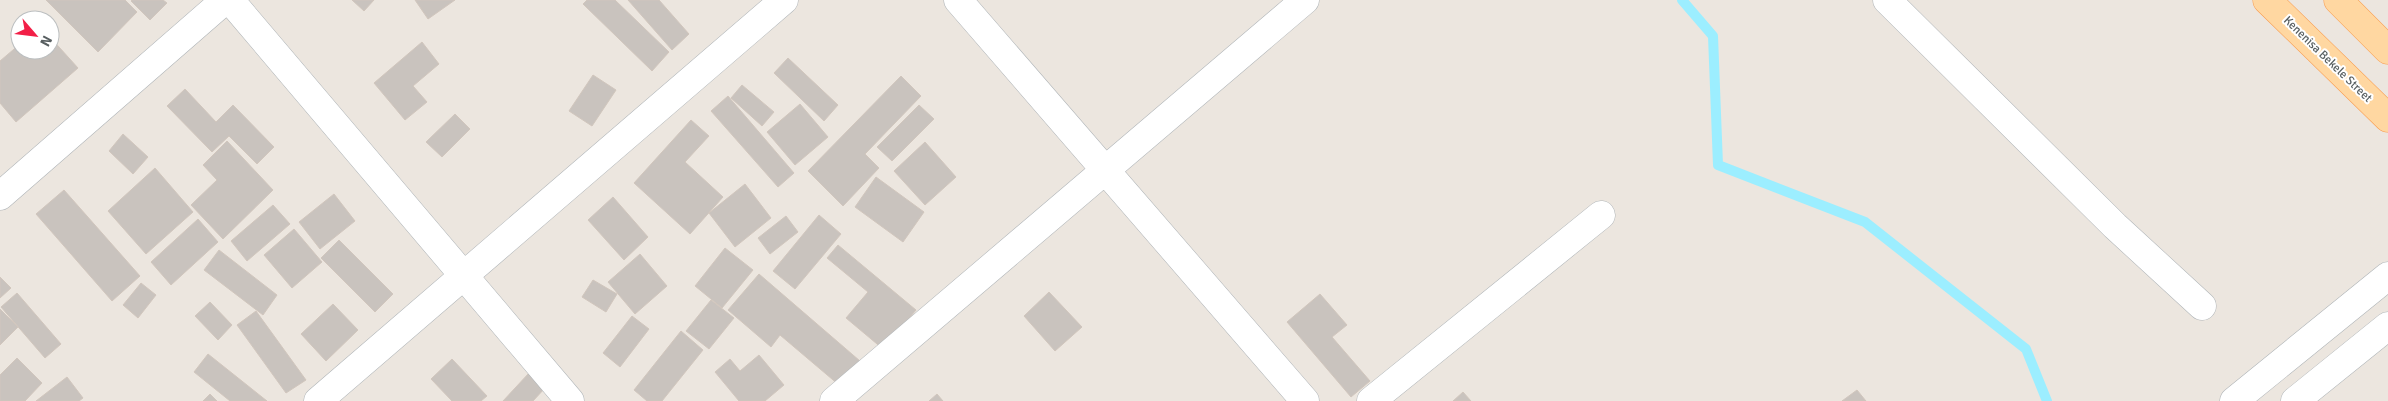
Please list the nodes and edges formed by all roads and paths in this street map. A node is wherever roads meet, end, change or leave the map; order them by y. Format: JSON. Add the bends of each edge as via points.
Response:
{"nodes":[{"id":1,"x":225,"y":0,"type":"edge"},
{"id":2,"x":230,"y":0,"type":"edge"},
{"id":3,"x":784,"y":0,"type":"edge"},
{"id":4,"x":958,"y":0,"type":"edge"},
{"id":5,"x":1304,"y":0,"type":"edge"},
{"id":6,"x":1887,"y":0,"type":"edge"},
{"id":7,"x":2267,"y":0,"type":"edge"},
{"id":8,"x":2338,"y":0,"type":"edge"},
{"id":9,"x":2388,"y":50,"type":"edge"},
{"id":10,"x":2388,"y":118,"type":"edge"},
{"id":11,"x":1105,"y":170,"type":"junction"},
{"id":12,"x":0,"y":196,"type":"edge"},
{"id":13,"x":1601,"y":215,"type":"dead end"},
{"id":14,"x":464,"y":276,"type":"junction"},
{"id":15,"x":2388,"y":276,"type":"edge"},
{"id":16,"x":2202,"y":306,"type":"dead end"},
{"id":17,"x":2388,"y":326,"type":"edge"},
{"id":18,"x":318,"y":401,"type":"edge"},
{"id":19,"x":570,"y":401,"type":"edge"},
{"id":20,"x":834,"y":401,"type":"edge"},
{"id":21,"x":1305,"y":401,"type":"edge"},
{"id":22,"x":1372,"y":401,"type":"edge"},
{"id":23,"x":2234,"y":401,"type":"edge"},
{"id":24,"x":2295,"y":401,"type":"edge"}],
"edges":[{"from":1,"to":12,"type":"street"},
{"from":2,"to":14,"type":"street"},
{"from":3,"to":14,"type":"street"},
{"from":4,"to":11,"type":"street"},
{"from":5,"to":11,"type":"street"},
{"from":6,"to":16,"type":"street","via":[[2108,219]]},
{"from":7,"to":10,"type":"main road","name":"Kenenisa Bekele Street"},
{"from":8,"to":9,"type":"main road"},
{"from":11,"to":20,"type":"street"},
{"from":11,"to":21,"type":"street"},
{"from":13,"to":22,"type":"street"},
{"from":14,"to":18,"type":"street"},
{"from":14,"to":19,"type":"street"},
{"from":15,"to":23,"type":"street"},
{"from":17,"to":24,"type":"street"}]}
